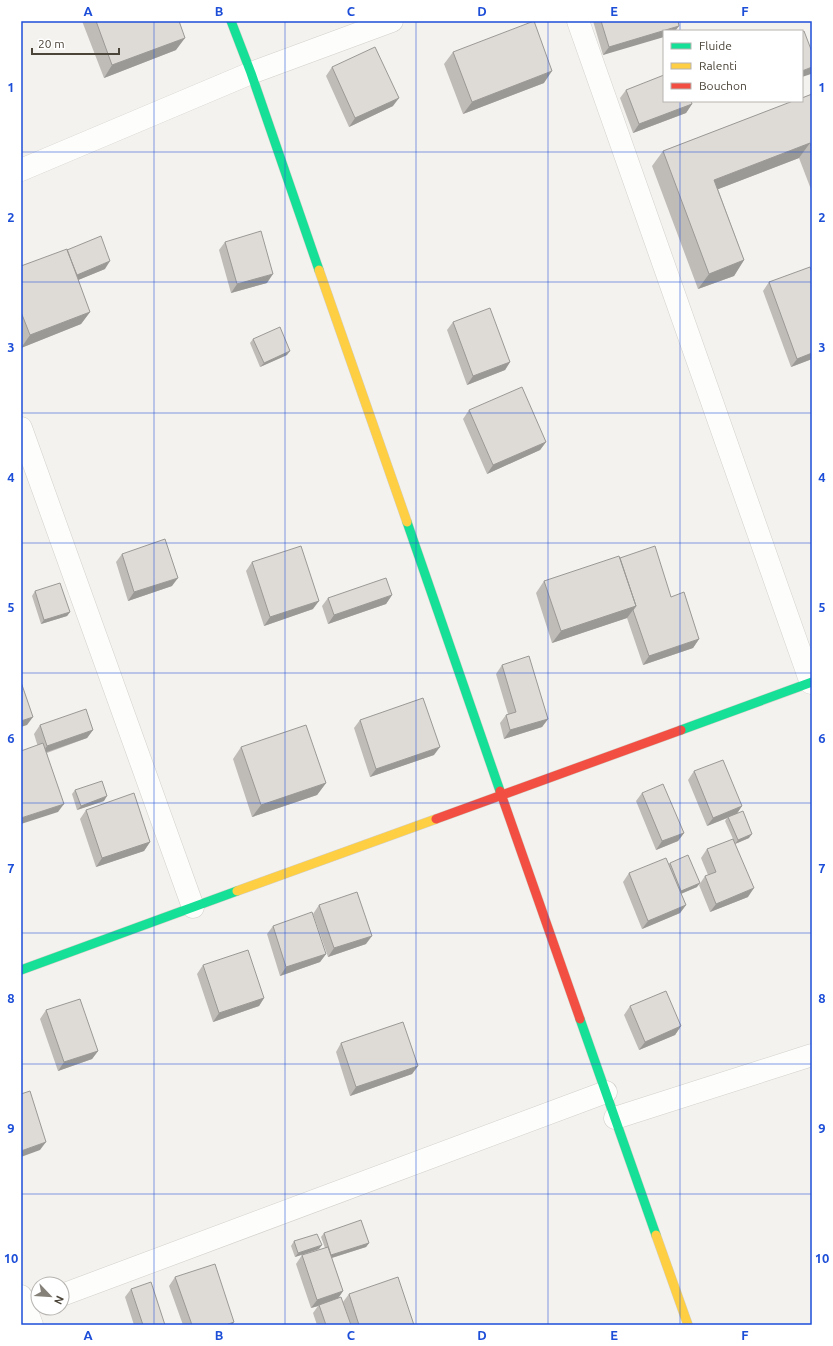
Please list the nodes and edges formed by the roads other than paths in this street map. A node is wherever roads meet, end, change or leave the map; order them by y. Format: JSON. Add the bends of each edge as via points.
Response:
{"nodes":[{"id":1,"x":231,"y":21,"type":"edge"},
{"id":2,"x":392,"y":21,"type":"edge"},
{"id":3,"x":578,"y":21,"type":"edge"},
{"id":4,"x":251,"y":73,"type":"junction"},
{"id":5,"x":21,"y":170,"type":"edge"},
{"id":6,"x":21,"y":428,"type":"edge"},
{"id":7,"x":812,"y":683,"type":"edge"},
{"id":8,"x":501,"y":794,"type":"junction"},
{"id":9,"x":193,"y":906,"type":"junction"},
{"id":10,"x":21,"y":970,"type":"edge"},
{"id":11,"x":812,"y":1054,"type":"edge"},
{"id":12,"x":606,"y":1092,"type":"junction"},
{"id":13,"x":616,"y":1118,"type":"junction"},
{"id":14,"x":70,"y":1292,"type":"edge"},
{"id":15,"x":688,"y":1325,"type":"edge"}],
"edges":[{"from":1,"to":4,"type":"street"},
{"from":2,"to":4,"type":"street"},
{"from":3,"to":7,"type":"street"},
{"from":4,"to":5,"type":"street"},
{"from":4,"to":8,"type":"street"},
{"from":6,"to":9,"type":"street"},
{"from":7,"to":8,"type":"street"},
{"from":8,"to":9,"type":"street"},
{"from":8,"to":12,"type":"street"},
{"from":9,"to":10,"type":"street"},
{"from":11,"to":13,"type":"street"},
{"from":12,"to":13,"type":"street"},
{"from":12,"to":14,"type":"street"},
{"from":13,"to":15,"type":"street"}]}
